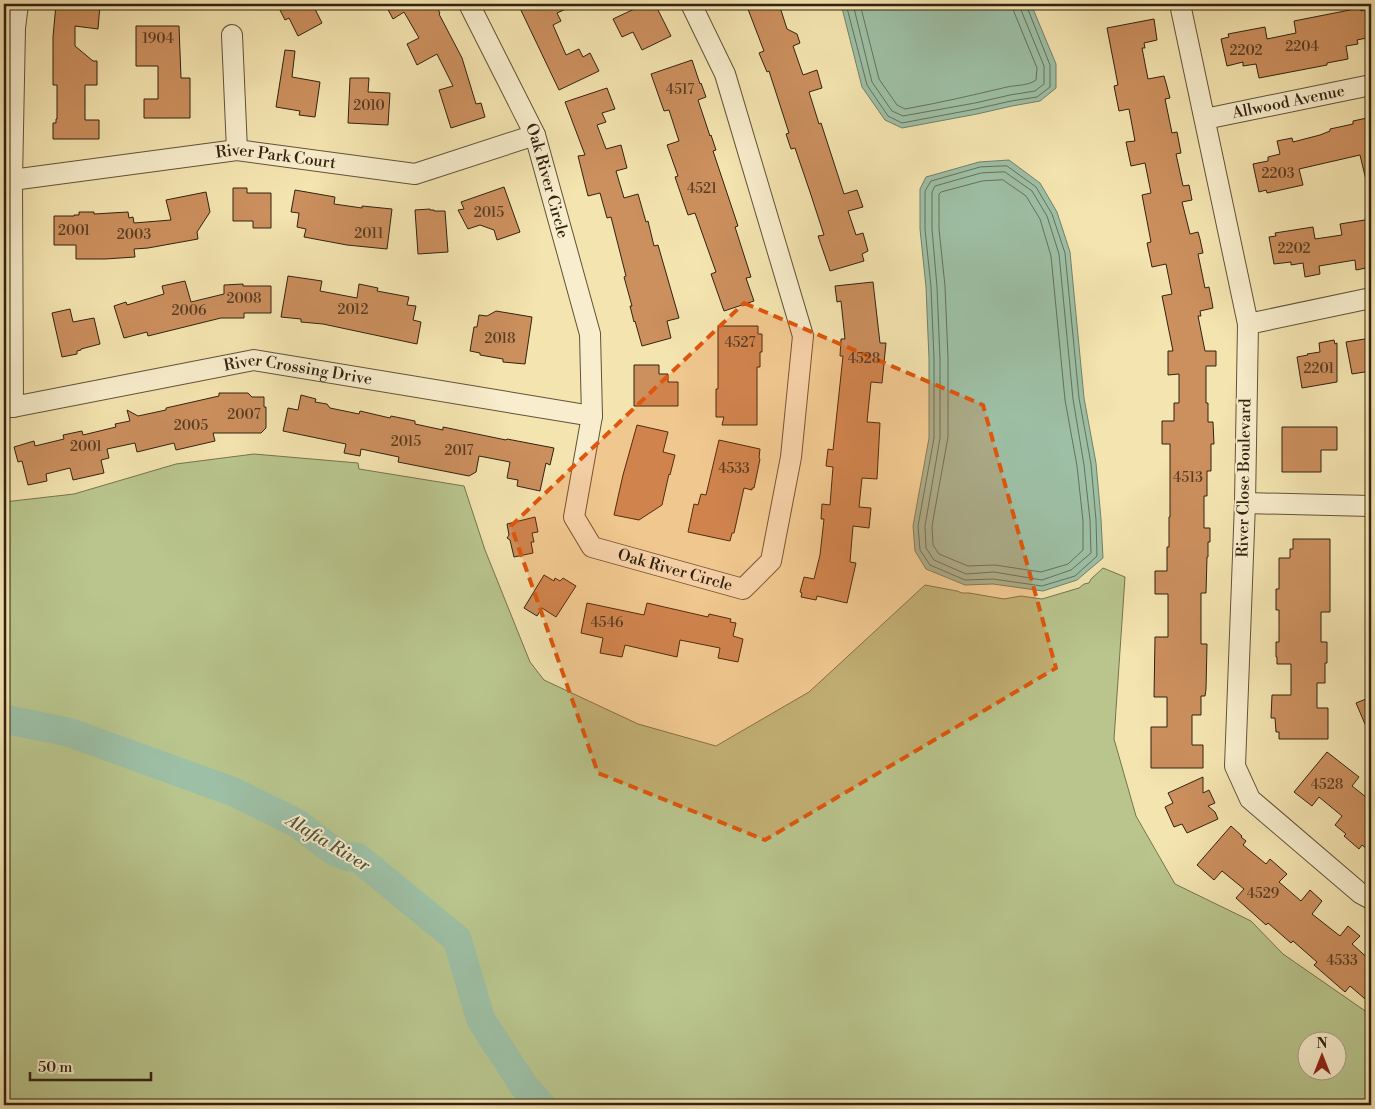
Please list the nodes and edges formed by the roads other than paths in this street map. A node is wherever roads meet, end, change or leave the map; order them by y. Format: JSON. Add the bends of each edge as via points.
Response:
{"nodes":[{"id":1,"x":18,"y":4,"type":"edge"},
{"id":2,"x":469,"y":4,"type":"edge"},
{"id":3,"x":691,"y":4,"type":"edge"},
{"id":4,"x":1180,"y":4,"type":"edge"},
{"id":5,"x":232,"y":35,"type":"dead end"},
{"id":6,"x":1371,"y":85,"type":"edge"},
{"id":7,"x":1205,"y":119,"type":"junction"},
{"id":8,"x":535,"y":136,"type":"junction"},
{"id":9,"x":237,"y":150,"type":"junction"},
{"id":10,"x":12,"y":180,"type":"junction"},
{"id":11,"x":1371,"y":298,"type":"edge"},
{"id":12,"x":1248,"y":324,"type":"junction"},
{"id":13,"x":8,"y":407,"type":"edge"},
{"id":14,"x":592,"y":416,"type":"junction"},
{"id":15,"x":1245,"y":502,"type":"junction"},
{"id":16,"x":1371,"y":506,"type":"edge"},
{"id":17,"x":1371,"y":899,"type":"edge"}],
"edges":[{"from":1,"to":10,"type":"street"},
{"from":2,"to":8,"type":"street","name":"Oak River Circle"},
{"from":3,"to":14,"type":"street","name":"Oak River Circle","via":[[725,74],[803,336],[791,457],[770,561],[743,589],[592,547],[574,517]]},
{"from":4,"to":7,"type":"street","name":"River Close Boulevard"},
{"from":5,"to":9,"type":"street"},
{"from":6,"to":7,"type":"street","name":"Allwood Avenue"},
{"from":7,"to":12,"type":"street","name":"River Close Boulevard"},
{"from":8,"to":9,"type":"street","name":"River Park Court","via":[[415,174]]},
{"from":8,"to":14,"type":"street","name":"Oak River Circle","via":[[590,334]]},
{"from":9,"to":10,"type":"street","name":"River Park Court"},
{"from":10,"to":13,"type":"street"},
{"from":11,"to":12,"type":"street"},
{"from":12,"to":15,"type":"street","name":"River Close Boulevard"},
{"from":13,"to":14,"type":"street","name":"River Crossing Drive","via":[[254,360]]},
{"from":15,"to":16,"type":"street"},
{"from":15,"to":17,"type":"street","name":"River Close Boulevard","via":[[1235,766],[1250,799]]}]}
